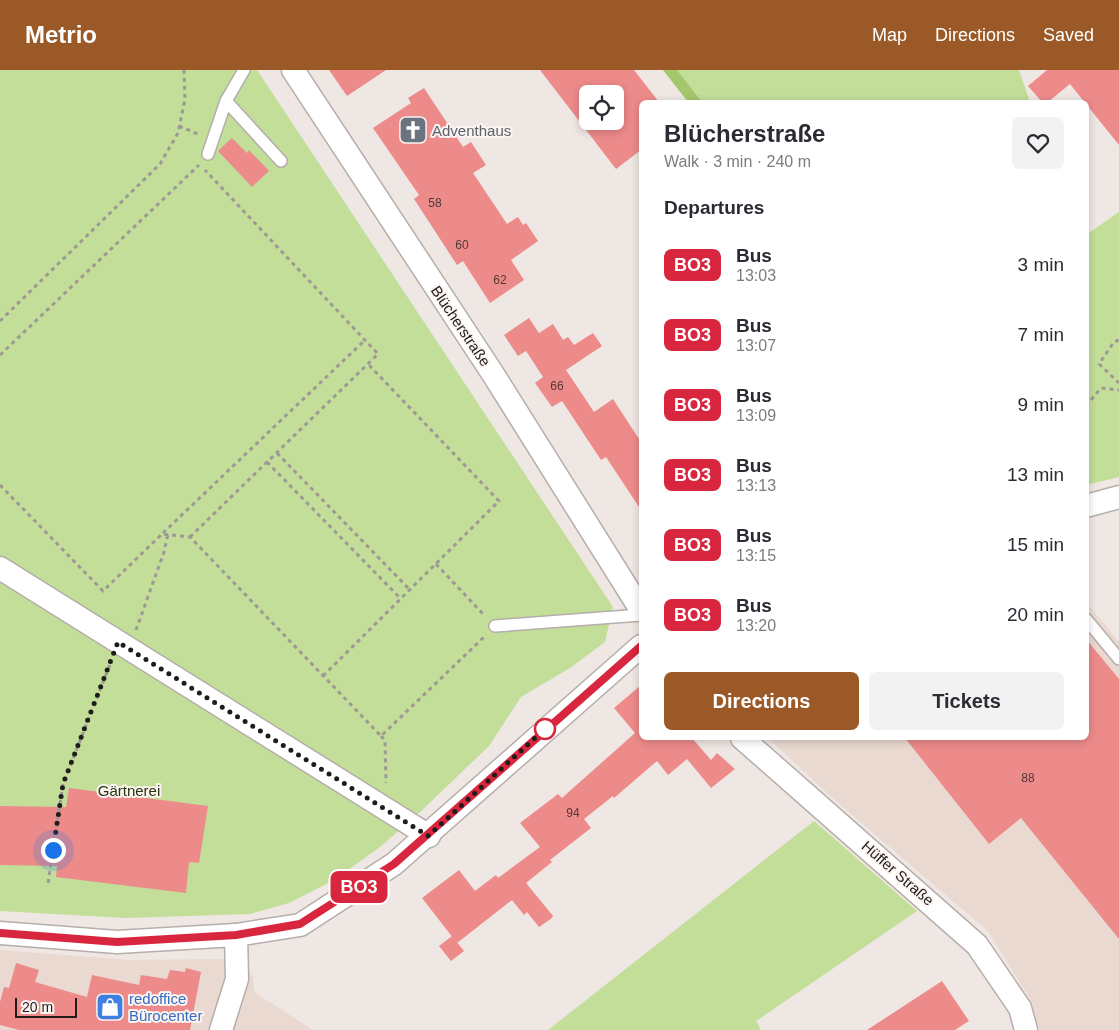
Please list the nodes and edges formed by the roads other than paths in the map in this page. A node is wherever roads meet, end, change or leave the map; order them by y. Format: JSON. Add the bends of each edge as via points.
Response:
{"nodes":[{"id":1,"x":244,"y":70,"type":"edge"},
{"id":2,"x":293,"y":70,"type":"edge"},
{"id":3,"x":226,"y":101,"type":"junction"},
{"id":4,"x":208,"y":154,"type":"road end"},
{"id":5,"x":281,"y":161,"type":"dead end"},
{"id":6,"x":1119,"y":497,"type":"edge"},
{"id":7,"x":1089,"y":505,"type":"edge"},
{"id":8,"x":0,"y":568,"type":"edge"},
{"id":9,"x":639,"y":607,"type":"edge"},
{"id":10,"x":639,"y":615,"type":"edge"},
{"id":11,"x":1089,"y":623,"type":"edge"},
{"id":12,"x":495,"y":626,"type":"road end"},
{"id":13,"x":639,"y":648,"type":"edge"},
{"id":14,"x":1119,"y":659,"type":"edge"},
{"id":15,"x":744,"y":740,"type":"edge"},
{"id":16,"x":428,"y":836,"type":"junction"},
{"id":17,"x":0,"y":932,"type":"edge"},
{"id":18,"x":236,"y":935,"type":"junction"},
{"id":19,"x":221,"y":1030,"type":"edge"},
{"id":20,"x":1026,"y":1030,"type":"edge"}],
"edges":[{"from":1,"to":3,"type":"lane"},
{"from":2,"to":9,"type":"street","name":"Blücherstraße","via":[[493,374]]},
{"from":3,"to":4,"type":"lane"},
{"from":3,"to":5,"type":"lane"},
{"from":6,"to":7,"type":"street"},
{"from":8,"to":16,"type":"street","via":[[127,638]]},
{"from":10,"to":12,"type":"lane"},
{"from":11,"to":14,"type":"lane"},
{"from":13,"to":16,"type":"street"},
{"from":15,"to":20,"type":"street","name":"Hüffer Straße","via":[[977,945],[1020,1008]]},
{"from":16,"to":18,"type":"street","via":[[394,864],[300,924]]},
{"from":17,"to":18,"type":"street","via":[[117,942]]},
{"from":18,"to":19,"type":"street","via":[[237,979]]}]}
